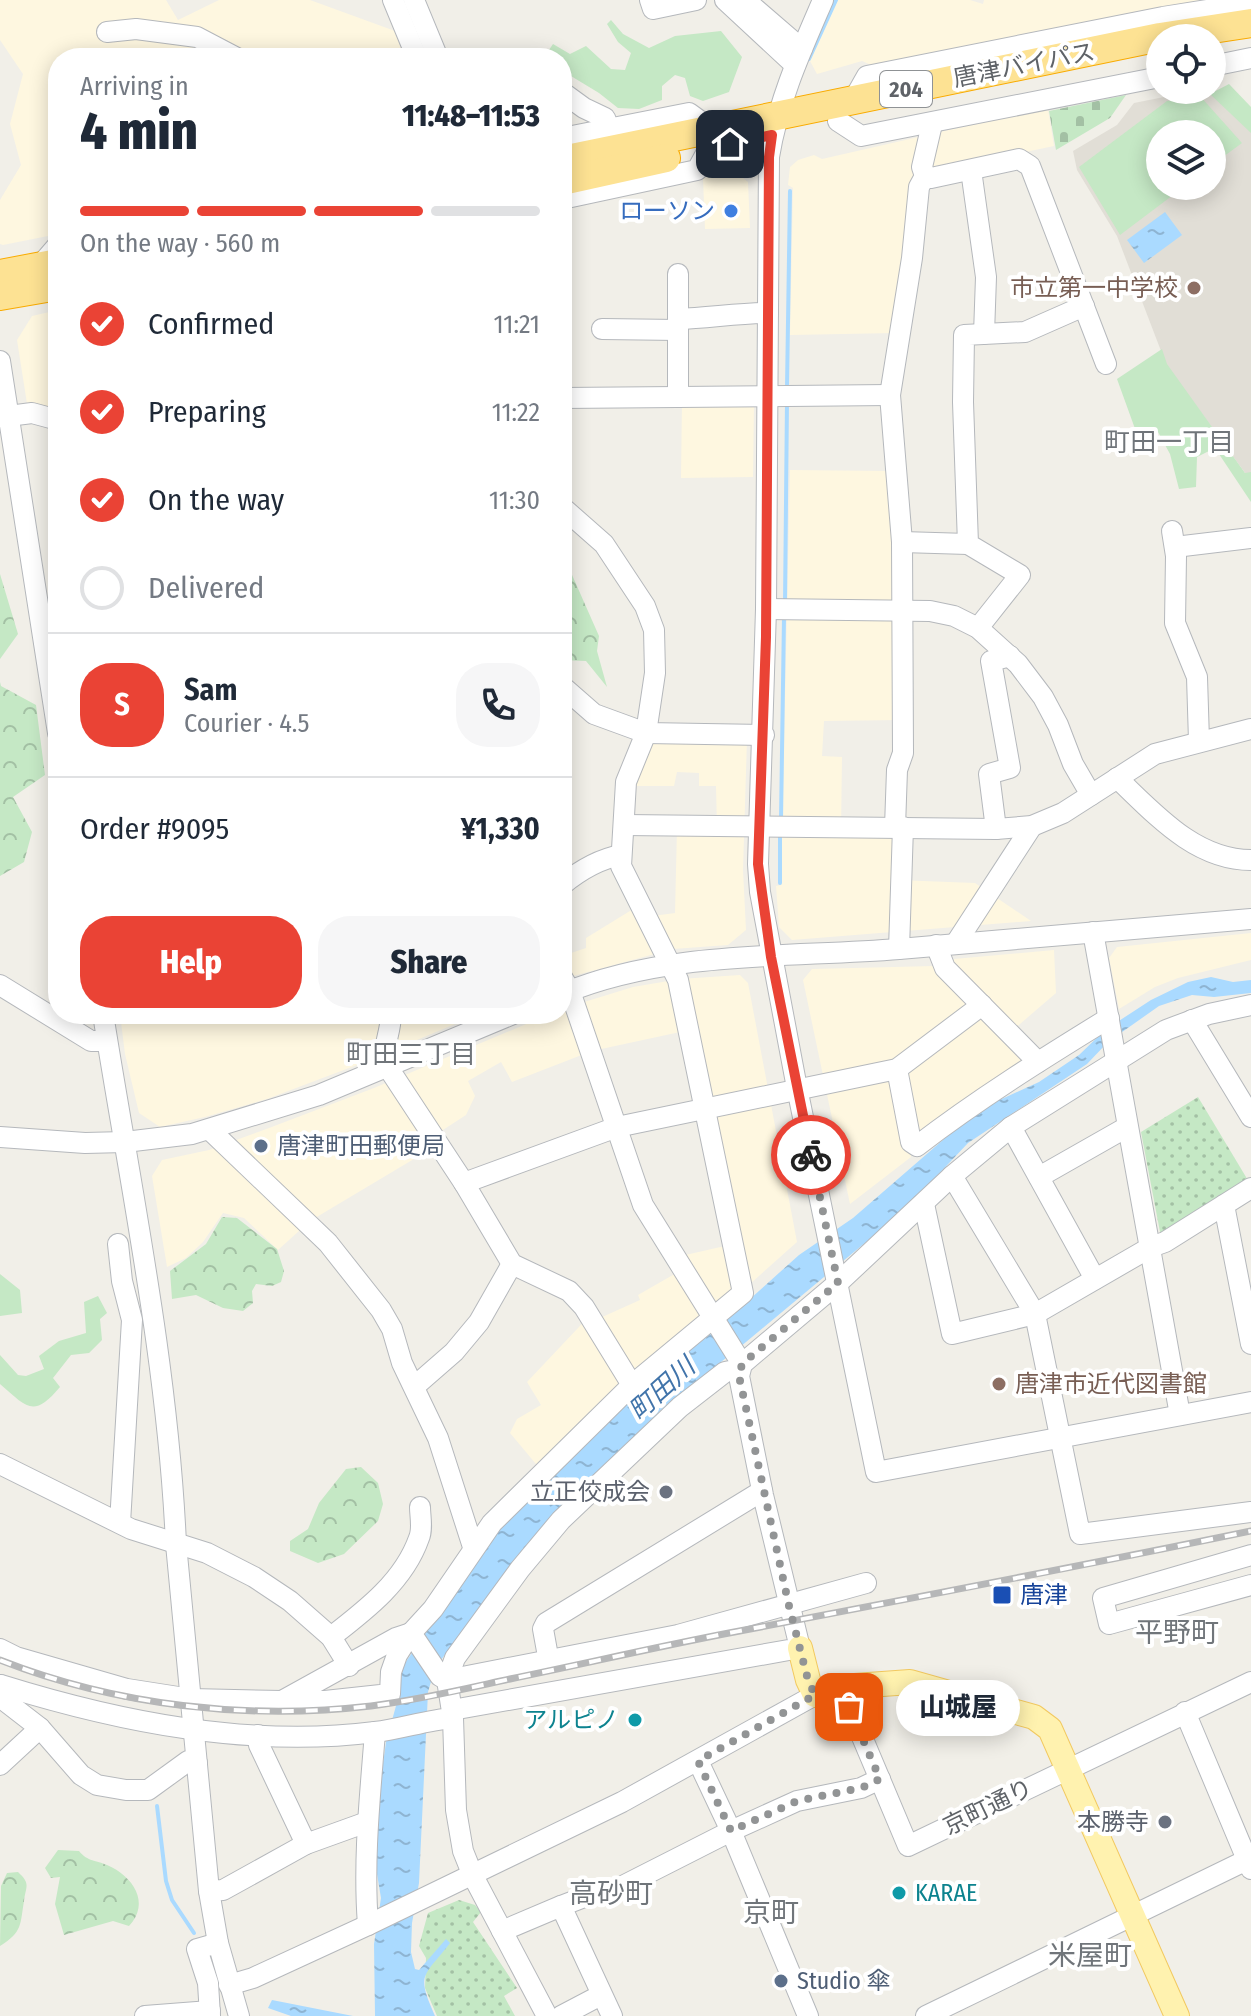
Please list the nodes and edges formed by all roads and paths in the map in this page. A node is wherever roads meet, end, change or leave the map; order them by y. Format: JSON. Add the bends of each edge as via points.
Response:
{"nodes":[{"id":1,"x":393,"y":0,"type":"edge"},
{"id":2,"x":414,"y":0,"type":"edge"},
{"id":3,"x":650,"y":0,"type":"edge"},
{"id":4,"x":696,"y":0,"type":"edge"},
{"id":5,"x":725,"y":0,"type":"edge"},
{"id":6,"x":745,"y":0,"type":"edge"},
{"id":7,"x":823,"y":0,"type":"edge"},
{"id":8,"x":1251,"y":3,"type":"edge"},
{"id":9,"x":1251,"y":23,"type":"edge"},
{"id":10,"x":107,"y":32,"type":"dead end"},
{"id":11,"x":1251,"y":40,"type":"edge"},
{"id":12,"x":1226,"y":44,"type":"edge"},
{"id":13,"x":218,"y":48,"type":"edge"},
{"id":14,"x":413,"y":48,"type":"edge"},
{"id":15,"x":434,"y":48,"type":"edge"},
{"id":16,"x":798,"y":57,"type":"junction"},
{"id":17,"x":1251,"y":58,"type":"edge"},
{"id":18,"x":1146,"y":60,"type":"edge"},
{"id":19,"x":1226,"y":63,"type":"edge"},
{"id":20,"x":1146,"y":79,"type":"edge"},
{"id":21,"x":572,"y":99,"type":"edge"},
{"id":22,"x":846,"y":110,"type":"junction"},
{"id":23,"x":945,"y":114,"type":"junction"},
{"id":24,"x":775,"y":125,"type":"junction"},
{"id":25,"x":609,"y":128,"type":"junction"},
{"id":26,"x":572,"y":136,"type":"edge"},
{"id":27,"x":710,"y":139,"type":"junction"},
{"id":28,"x":572,"y":159,"type":"edge"},
{"id":29,"x":971,"y":170,"type":"junction"},
{"id":30,"x":925,"y":176,"type":"junction"},
{"id":31,"x":572,"y":178,"type":"edge"},
{"id":32,"x":572,"y":197,"type":"edge"},
{"id":33,"x":48,"y":272,"type":"edge"},
{"id":34,"x":0,"y":274,"type":"edge"},
{"id":35,"x":48,"y":274,"type":"edge"},
{"id":36,"x":678,"y":274,"type":"dead end"},
{"id":37,"x":0,"y":296,"type":"edge"},
{"id":38,"x":1084,"y":306,"type":"junction"},
{"id":39,"x":768,"y":313,"type":"junction"},
{"id":40,"x":678,"y":325,"type":"junction"},
{"id":41,"x":602,"y":329,"type":"dead end"},
{"id":42,"x":984,"y":334,"type":"junction"},
{"id":43,"x":0,"y":361,"type":"edge"},
{"id":44,"x":1106,"y":364,"type":"dead end"},
{"id":45,"x":781,"y":395,"type":"junction"},
{"id":46,"x":890,"y":395,"type":"junction"},
{"id":47,"x":678,"y":397,"type":"junction"},
{"id":48,"x":572,"y":398,"type":"edge"},
{"id":49,"x":4,"y":416,"type":"edge"},
{"id":50,"x":48,"y":417,"type":"edge"},
{"id":51,"x":572,"y":516,"type":"edge"},
{"id":52,"x":1251,"y":538,"type":"edge"},
{"id":53,"x":902,"y":542,"type":"junction"},
{"id":54,"x":968,"y":544,"type":"junction"},
{"id":55,"x":779,"y":609,"type":"junction"},
{"id":56,"x":904,"y":610,"type":"junction"},
{"id":57,"x":978,"y":628,"type":"junction"},
{"id":58,"x":1010,"y":656,"type":"junction"},
{"id":59,"x":48,"y":674,"type":"edge"},
{"id":60,"x":572,"y":695,"type":"edge"},
{"id":61,"x":1251,"y":729,"type":"edge"},
{"id":62,"x":646,"y":733,"type":"junction"},
{"id":63,"x":764,"y":735,"type":"junction"},
{"id":64,"x":1199,"y":741,"type":"junction"},
{"id":65,"x":1117,"y":778,"type":"junction"},
{"id":66,"x":1091,"y":795,"type":"junction"},
{"id":67,"x":624,"y":825,"type":"junction"},
{"id":68,"x":774,"y":826,"type":"junction"},
{"id":69,"x":1032,"y":826,"type":"junction"},
{"id":70,"x":899,"y":827,"type":"junction"},
{"id":71,"x":996,"y":829,"type":"junction"},
{"id":72,"x":621,"y":855,"type":"junction"},
{"id":73,"x":1251,"y":860,"type":"edge"},
{"id":74,"x":572,"y":877,"type":"edge"},
{"id":75,"x":1251,"y":919,"type":"edge"},
{"id":76,"x":1093,"y":932,"type":"junction"},
{"id":77,"x":946,"y":944,"type":"junction"},
{"id":78,"x":899,"y":949,"type":"junction"},
{"id":79,"x":771,"y":957,"type":"junction"},
{"id":80,"x":672,"y":964,"type":"junction"},
{"id":81,"x":0,"y":985,"type":"edge"},
{"id":82,"x":572,"y":985,"type":"edge"},
{"id":83,"x":982,"y":1005,"type":"junction"},
{"id":84,"x":1251,"y":1005,"type":"edge"},
{"id":85,"x":572,"y":1006,"type":"edge"},
{"id":86,"x":48,"y":1015,"type":"edge"},
{"id":87,"x":1109,"y":1018,"type":"junction"},
{"id":88,"x":1192,"y":1020,"type":"junction"},
{"id":89,"x":63,"y":1024,"type":"edge"},
{"id":90,"x":104,"y":1024,"type":"edge"},
{"id":91,"x":391,"y":1024,"type":"edge"},
{"id":92,"x":489,"y":1024,"type":"edge"},
{"id":93,"x":107,"y":1041,"type":"junction"},
{"id":94,"x":1038,"y":1062,"type":"junction"},
{"id":95,"x":1117,"y":1062,"type":"junction"},
{"id":96,"x":387,"y":1066,"type":"junction"},
{"id":97,"x":897,"y":1069,"type":"junction"},
{"id":98,"x":797,"y":1088,"type":"junction"},
{"id":99,"x":705,"y":1107,"type":"junction"},
{"id":100,"x":1251,"y":1117,"type":"edge"},
{"id":101,"x":617,"y":1127,"type":"junction"},
{"id":102,"x":1011,"y":1127,"type":"junction"},
{"id":103,"x":1127,"y":1127,"type":"junction"},
{"id":104,"x":210,"y":1130,"type":"junction"},
{"id":105,"x":0,"y":1137,"type":"edge"},
{"id":106,"x":125,"y":1142,"type":"junction"},
{"id":107,"x":952,"y":1176,"type":"junction"},
{"id":108,"x":1039,"y":1177,"type":"junction"},
{"id":109,"x":464,"y":1183,"type":"junction"},
{"id":110,"x":1251,"y":1188,"type":"edge"},
{"id":111,"x":924,"y":1204,"type":"junction"},
{"id":112,"x":1224,"y":1205,"type":"junction"},
{"id":113,"x":118,"y":1244,"type":"dead end"},
{"id":114,"x":1151,"y":1247,"type":"junction"},
{"id":115,"x":512,"y":1264,"type":"junction"},
{"id":116,"x":837,"y":1279,"type":"junction"},
{"id":117,"x":1095,"y":1279,"type":"junction"},
{"id":118,"x":1035,"y":1314,"type":"junction"},
{"id":119,"x":713,"y":1319,"type":"junction"},
{"id":120,"x":1250,"y":1330,"type":"edge"},
{"id":121,"x":160,"y":1361,"type":"junction"},
{"id":122,"x":740,"y":1364,"type":"junction"},
{"id":123,"x":129,"y":1365,"type":"junction"},
{"id":124,"x":632,"y":1385,"type":"junction"},
{"id":125,"x":415,"y":1386,"type":"junction"},
{"id":126,"x":1251,"y":1402,"type":"edge"},
{"id":127,"x":1180,"y":1415,"type":"junction"},
{"id":128,"x":1060,"y":1438,"type":"junction"},
{"id":129,"x":0,"y":1464,"type":"edge"},
{"id":130,"x":762,"y":1491,"type":"junction"},
{"id":131,"x":420,"y":1507,"type":"dead end"},
{"id":132,"x":1251,"y":1512,"type":"edge"},
{"id":133,"x":120,"y":1523,"type":"junction"},
{"id":134,"x":176,"y":1544,"type":"junction"},
{"id":135,"x":473,"y":1547,"type":"junction"},
{"id":136,"x":1251,"y":1555,"type":"edge"},
{"id":137,"x":866,"y":1583,"type":"dead end"},
{"id":138,"x":1251,"y":1585,"type":"edge"},
{"id":139,"x":789,"y":1606,"type":"junction"},
{"id":140,"x":411,"y":1633,"type":"junction"},
{"id":141,"x":331,"y":1637,"type":"junction"},
{"id":142,"x":800,"y":1648,"type":"junction"},
{"id":143,"x":0,"y":1649,"type":"edge"},
{"id":144,"x":549,"y":1662,"type":"junction"},
{"id":145,"x":349,"y":1666,"type":"junction"},
{"id":146,"x":444,"y":1678,"type":"junction"},
{"id":147,"x":1251,"y":1682,"type":"edge"},
{"id":148,"x":0,"y":1685,"type":"edge"},
{"id":149,"x":841,"y":1687,"type":"junction"},
{"id":150,"x":815,"y":1695,"type":"junction"},
{"id":151,"x":191,"y":1699,"type":"junction"},
{"id":152,"x":282,"y":1701,"type":"junction"},
{"id":153,"x":1185,"y":1712,"type":"junction"},
{"id":154,"x":447,"y":1716,"type":"junction"},
{"id":155,"x":40,"y":1728,"type":"junction"},
{"id":156,"x":195,"y":1729,"type":"junction"},
{"id":157,"x":377,"y":1732,"type":"junction"},
{"id":158,"x":258,"y":1735,"type":"junction"},
{"id":159,"x":698,"y":1761,"type":"junction"},
{"id":160,"x":197,"y":1763,"type":"junction"},
{"id":161,"x":0,"y":1765,"type":"edge"},
{"id":162,"x":1068,"y":1769,"type":"junction"},
{"id":163,"x":880,"y":1779,"type":"junction"},
{"id":164,"x":367,"y":1822,"type":"junction"},
{"id":165,"x":731,"y":1831,"type":"junction"},
{"id":166,"x":306,"y":1844,"type":"junction"},
{"id":167,"x":1250,"y":1862,"type":"edge"},
{"id":168,"x":473,"y":1876,"type":"junction"},
{"id":169,"x":209,"y":1891,"type":"junction"},
{"id":170,"x":561,"y":1906,"type":"junction"},
{"id":171,"x":1135,"y":1915,"type":"junction"},
{"id":172,"x":371,"y":1924,"type":"junction"},
{"id":173,"x":502,"y":1931,"type":"junction"},
{"id":174,"x":218,"y":1943,"type":"junction"},
{"id":175,"x":229,"y":1985,"type":"junction"},
{"id":176,"x":601,"y":1995,"type":"junction"},
{"id":177,"x":210,"y":2013,"type":"edge"},
{"id":178,"x":145,"y":2016,"type":"edge"},
{"id":179,"x":239,"y":2016,"type":"edge"},
{"id":180,"x":547,"y":2016,"type":"edge"},
{"id":181,"x":561,"y":2016,"type":"edge"},
{"id":182,"x":612,"y":2016,"type":"edge"},
{"id":183,"x":808,"y":2016,"type":"edge"},
{"id":184,"x":926,"y":2016,"type":"edge"},
{"id":185,"x":1177,"y":2016,"type":"edge"}],
"edges":[{"from":1,"to":14,"type":"street"},
{"from":2,"to":15,"type":"street"},
{"from":3,"to":4,"type":"street","via":[[653,9]]},
{"from":5,"to":16,"type":"street"},
{"from":6,"to":16,"type":"street"},
{"from":7,"to":16,"type":"street"},
{"from":8,"to":22,"type":"street","via":[[867,76]]},
{"from":9,"to":22,"type":"highway","name":"唐津バイパス","number":"204","via":[[1160,37]]},
{"from":10,"to":13,"type":"street","via":[[136,29],[197,37]]},
{"from":11,"to":12,"type":"highway"},
{"from":16,"to":24,"type":"street"},
{"from":17,"to":19,"type":"street"},
{"from":18,"to":23,"type":"highway","name":"唐津バイパス","number":"204"},
{"from":20,"to":23,"type":"street"},
{"from":21,"to":25,"type":"street","via":[[605,118]]},
{"from":22,"to":23,"type":"highway","name":"唐津バイパス","number":"204"},
{"from":22,"to":24,"type":"highway","name":"唐津バイパス","number":"204"},
{"from":23,"to":30,"type":"street","via":[[922,167]]},
{"from":24,"to":27,"type":"highway","name":"唐津バイパス","number":"204"},
{"from":24,"to":39,"type":"street","via":[[769,157]]},
{"from":25,"to":26,"type":"street"},
{"from":25,"to":27,"type":"street","via":[[689,113]]},
{"from":27,"to":28,"type":"highway","name":"唐津バイパス","number":"204"},
{"from":27,"to":31,"type":"highway","name":"唐津バイパス","number":"204"},
{"from":27,"to":32,"type":"street","via":[[697,170]]},
{"from":29,"to":30,"type":"street"},
{"from":29,"to":38,"type":"street","via":[[1019,159],[1030,166]]},
{"from":29,"to":42,"type":"street","via":[[986,277]]},
{"from":30,"to":46,"type":"street","via":[[919,187]]},
{"from":33,"to":34,"type":"highway"},
{"from":35,"to":37,"type":"highway"},
{"from":36,"to":40,"type":"street"},
{"from":38,"to":42,"type":"street","via":[[1025,332]]},
{"from":38,"to":44,"type":"street"},
{"from":39,"to":40,"type":"street","via":[[730,313]]},
{"from":39,"to":45,"type":"street"},
{"from":40,"to":41,"type":"street"},
{"from":40,"to":47,"type":"street"},
{"from":42,"to":54,"type":"street","via":[[964,335]]},
{"from":43,"to":49,"type":"street"},
{"from":45,"to":46,"type":"street"},
{"from":45,"to":47,"type":"street"},
{"from":45,"to":55,"type":"street"},
{"from":46,"to":53,"type":"street"},
{"from":47,"to":48,"type":"street"},
{"from":49,"to":50,"type":"street"},
{"from":49,"to":59,"type":"street"},
{"from":51,"to":62,"type":"street","via":[[604,544],[645,606],[654,630],[655,673]]},
{"from":52,"to":64,"type":"street","via":[[1173,539],[1175,623],[1197,677]]},
{"from":53,"to":54,"type":"street"},
{"from":53,"to":56,"type":"street"},
{"from":54,"to":57,"type":"street","via":[[1020,575]]},
{"from":55,"to":56,"type":"street"},
{"from":55,"to":63,"type":"street"},
{"from":56,"to":57,"type":"street","via":[[954,616]]},
{"from":56,"to":70,"type":"street"},
{"from":57,"to":58,"type":"street"},
{"from":58,"to":66,"type":"street","via":[[1043,697]]},
{"from":58,"to":71,"type":"street","via":[[991,661],[1010,768],[989,774]]},
{"from":60,"to":62,"type":"street","via":[[594,714]]},
{"from":61,"to":64,"type":"street"},
{"from":62,"to":63,"type":"street"},
{"from":62,"to":67,"type":"street","via":[[626,782]]},
{"from":63,"to":68,"type":"street"},
{"from":64,"to":65,"type":"street","via":[[1155,754]]},
{"from":65,"to":66,"type":"street"},
{"from":65,"to":73,"type":"street","via":[[1173,832],[1208,850]]},
{"from":66,"to":69,"type":"street"},
{"from":67,"to":68,"type":"street"},
{"from":67,"to":72,"type":"street"},
{"from":68,"to":70,"type":"street"},
{"from":68,"to":79,"type":"street","via":[[758,864]]},
{"from":69,"to":71,"type":"street"},
{"from":69,"to":77,"type":"street"},
{"from":70,"to":71,"type":"street"},
{"from":70,"to":78,"type":"street"},
{"from":72,"to":74,"type":"street"},
{"from":72,"to":80,"type":"street","via":[[621,866]]},
{"from":75,"to":76,"type":"street"},
{"from":76,"to":77,"type":"street"},
{"from":76,"to":87,"type":"street"},
{"from":77,"to":78,"type":"street"},
{"from":77,"to":83,"type":"street","via":[[945,968]]},
{"from":78,"to":79,"type":"street"},
{"from":79,"to":80,"type":"street"},
{"from":79,"to":98,"type":"street"},
{"from":80,"to":82,"type":"street"},
{"from":80,"to":99,"type":"street"},
{"from":81,"to":86,"type":"street"},
{"from":83,"to":94,"type":"street"},
{"from":83,"to":97,"type":"street"},
{"from":84,"to":88,"type":"street"},
{"from":85,"to":101,"type":"street"},
{"from":87,"to":94,"type":"street"},
{"from":87,"to":95,"type":"street"},
{"from":88,"to":95,"type":"street"},
{"from":88,"to":100,"type":"street"},
{"from":89,"to":93,"type":"street","via":[[91,1041]]},
{"from":90,"to":93,"type":"street"},
{"from":91,"to":96,"type":"street","via":[[383,1053]]},
{"from":92,"to":96,"type":"street"},
{"from":93,"to":106,"type":"street"},
{"from":94,"to":97,"type":"street","via":[[917,1146],[911,1142]]},
{"from":95,"to":102,"type":"street"},
{"from":95,"to":103,"type":"street"},
{"from":96,"to":104,"type":"street","via":[[319,1095]]},
{"from":96,"to":109,"type":"street"},
{"from":97,"to":98,"type":"street"},
{"from":98,"to":99,"type":"street"},
{"from":98,"to":116,"type":"street"},
{"from":99,"to":101,"type":"street"},
{"from":99,"to":119,"type":"street","via":[[743,1293]]},
{"from":101,"to":109,"type":"street"},
{"from":101,"to":119,"type":"street","via":[[643,1205]]},
{"from":102,"to":107,"type":"street"},
{"from":102,"to":108,"type":"street"},
{"from":103,"to":108,"type":"street"},
{"from":103,"to":114,"type":"street"},
{"from":104,"to":106,"type":"street"},
{"from":104,"to":125,"type":"street","via":[[328,1243],[381,1310]]},
{"from":105,"to":106,"type":"street"},
{"from":106,"to":121,"type":"street"},
{"from":107,"to":111,"type":"street"},
{"from":107,"to":118,"type":"street"},
{"from":108,"to":117,"type":"street"},
{"from":109,"to":115,"type":"street"},
{"from":110,"to":112,"type":"street"},
{"from":111,"to":116,"type":"street"},
{"from":111,"to":118,"type":"street","via":[[952,1334]]},
{"from":112,"to":114,"type":"street"},
{"from":112,"to":120,"type":"street"},
{"from":113,"to":123,"type":"street","via":[[132,1320]]},
{"from":114,"to":117,"type":"street"},
{"from":114,"to":127,"type":"street"},
{"from":115,"to":124,"type":"street","via":[[569,1291]]},
{"from":115,"to":125,"type":"street","via":[[479,1322]]},
{"from":116,"to":122,"type":"street"},
{"from":116,"to":128,"type":"street","via":[[876,1472]]},
{"from":117,"to":118,"type":"street"},
{"from":118,"to":128,"type":"street"},
{"from":119,"to":122,"type":"street"},
{"from":119,"to":124,"type":"street"},
{"from":121,"to":123,"type":"street"},
{"from":121,"to":134,"type":"street"},
{"from":122,"to":130,"type":"street"},
{"from":122,"to":146,"type":"street","via":[[680,1407],[561,1520],[478,1625]]},
{"from":123,"to":133,"type":"street"},
{"from":124,"to":135,"type":"street"},
{"from":125,"to":135,"type":"street","via":[[438,1438]]},
{"from":126,"to":127,"type":"street"},
{"from":127,"to":128,"type":"street"},
{"from":128,"to":132,"type":"street","via":[[1080,1534]]},
{"from":129,"to":133,"type":"street"},
{"from":130,"to":139,"type":"street"},
{"from":130,"to":144,"type":"street","via":[[546,1623]]},
{"from":131,"to":141,"type":"street","via":[[421,1536],[395,1581]]},
{"from":133,"to":134,"type":"street"},
{"from":134,"to":141,"type":"street","via":[[254,1577]]},
{"from":134,"to":151,"type":"street"},
{"from":135,"to":140,"type":"street"},
{"from":136,"to":138,"type":"street","via":[[1103,1598],[1109,1624]]},
{"from":137,"to":139,"type":"street"},
{"from":139,"to":142,"type":"street"},
{"from":139,"to":144,"type":"street"},
{"from":140,"to":145,"type":"street"},
{"from":140,"to":146,"type":"street"},
{"from":140,"to":152,"type":"street","via":[[391,1672],[390,1694]]},
{"from":141,"to":145,"type":"street"},
{"from":142,"to":150,"type":"main road"},
{"from":142,"to":154,"type":"street"},
{"from":143,"to":151,"type":"street","via":[[127,1689]]},
{"from":144,"to":146,"type":"street"},
{"from":145,"to":152,"type":"street"},
{"from":146,"to":154,"type":"street"},
{"from":147,"to":153,"type":"street","name":"京町通り"},
{"from":148,"to":155,"type":"street","via":[[5,1701]]},
{"from":148,"to":156,"type":"street","via":[[124,1719]]},
{"from":149,"to":150,"type":"main road"},
{"from":149,"to":162,"type":"main road","via":[[910,1682],[1034,1717],[1050,1729]]},
{"from":149,"to":163,"type":"street"},
{"from":150,"to":159,"type":"street"},
{"from":151,"to":152,"type":"street"},
{"from":151,"to":156,"type":"street"},
{"from":153,"to":162,"type":"street","name":"京町通り"},
{"from":153,"to":167,"type":"street"},
{"from":154,"to":157,"type":"street"},
{"from":154,"to":168,"type":"street","via":[[457,1821]]},
{"from":155,"to":160,"type":"street","via":[[81,1775],[97,1785],[148,1790],[188,1761]]},
{"from":155,"to":161,"type":"street"},
{"from":156,"to":158,"type":"street"},
{"from":156,"to":160,"type":"street"},
{"from":157,"to":158,"type":"street"},
{"from":157,"to":164,"type":"street"},
{"from":158,"to":166,"type":"street"},
{"from":159,"to":165,"type":"street"},
{"from":159,"to":168,"type":"street"},
{"from":160,"to":169,"type":"street"},
{"from":162,"to":163,"type":"street","name":"京町通り","via":[[908,1846]]},
{"from":162,"to":171,"type":"main road"},
{"from":163,"to":165,"type":"street","via":[[797,1801]]},
{"from":164,"to":166,"type":"street"},
{"from":164,"to":172,"type":"street","via":[[365,1889]]},
{"from":165,"to":170,"type":"street","via":[[605,1895],[600,1891]]},
{"from":165,"to":183,"type":"street"},
{"from":166,"to":169,"type":"street","via":[[223,1890]]},
{"from":167,"to":171,"type":"street"},
{"from":168,"to":172,"type":"street"},
{"from":168,"to":173,"type":"street"},
{"from":169,"to":174,"type":"street"},
{"from":170,"to":173,"type":"street"},
{"from":170,"to":176,"type":"street"},
{"from":171,"to":184,"type":"street"},
{"from":171,"to":185,"type":"main road"},
{"from":172,"to":175,"type":"street"},
{"from":173,"to":180,"type":"street"},
{"from":174,"to":175,"type":"street"},
{"from":174,"to":177,"type":"street","via":[[197,1949],[208,1983]]},
{"from":175,"to":179,"type":"street"},
{"from":176,"to":181,"type":"street"},
{"from":176,"to":182,"type":"street"},
{"from":177,"to":178,"type":"street"}]}
